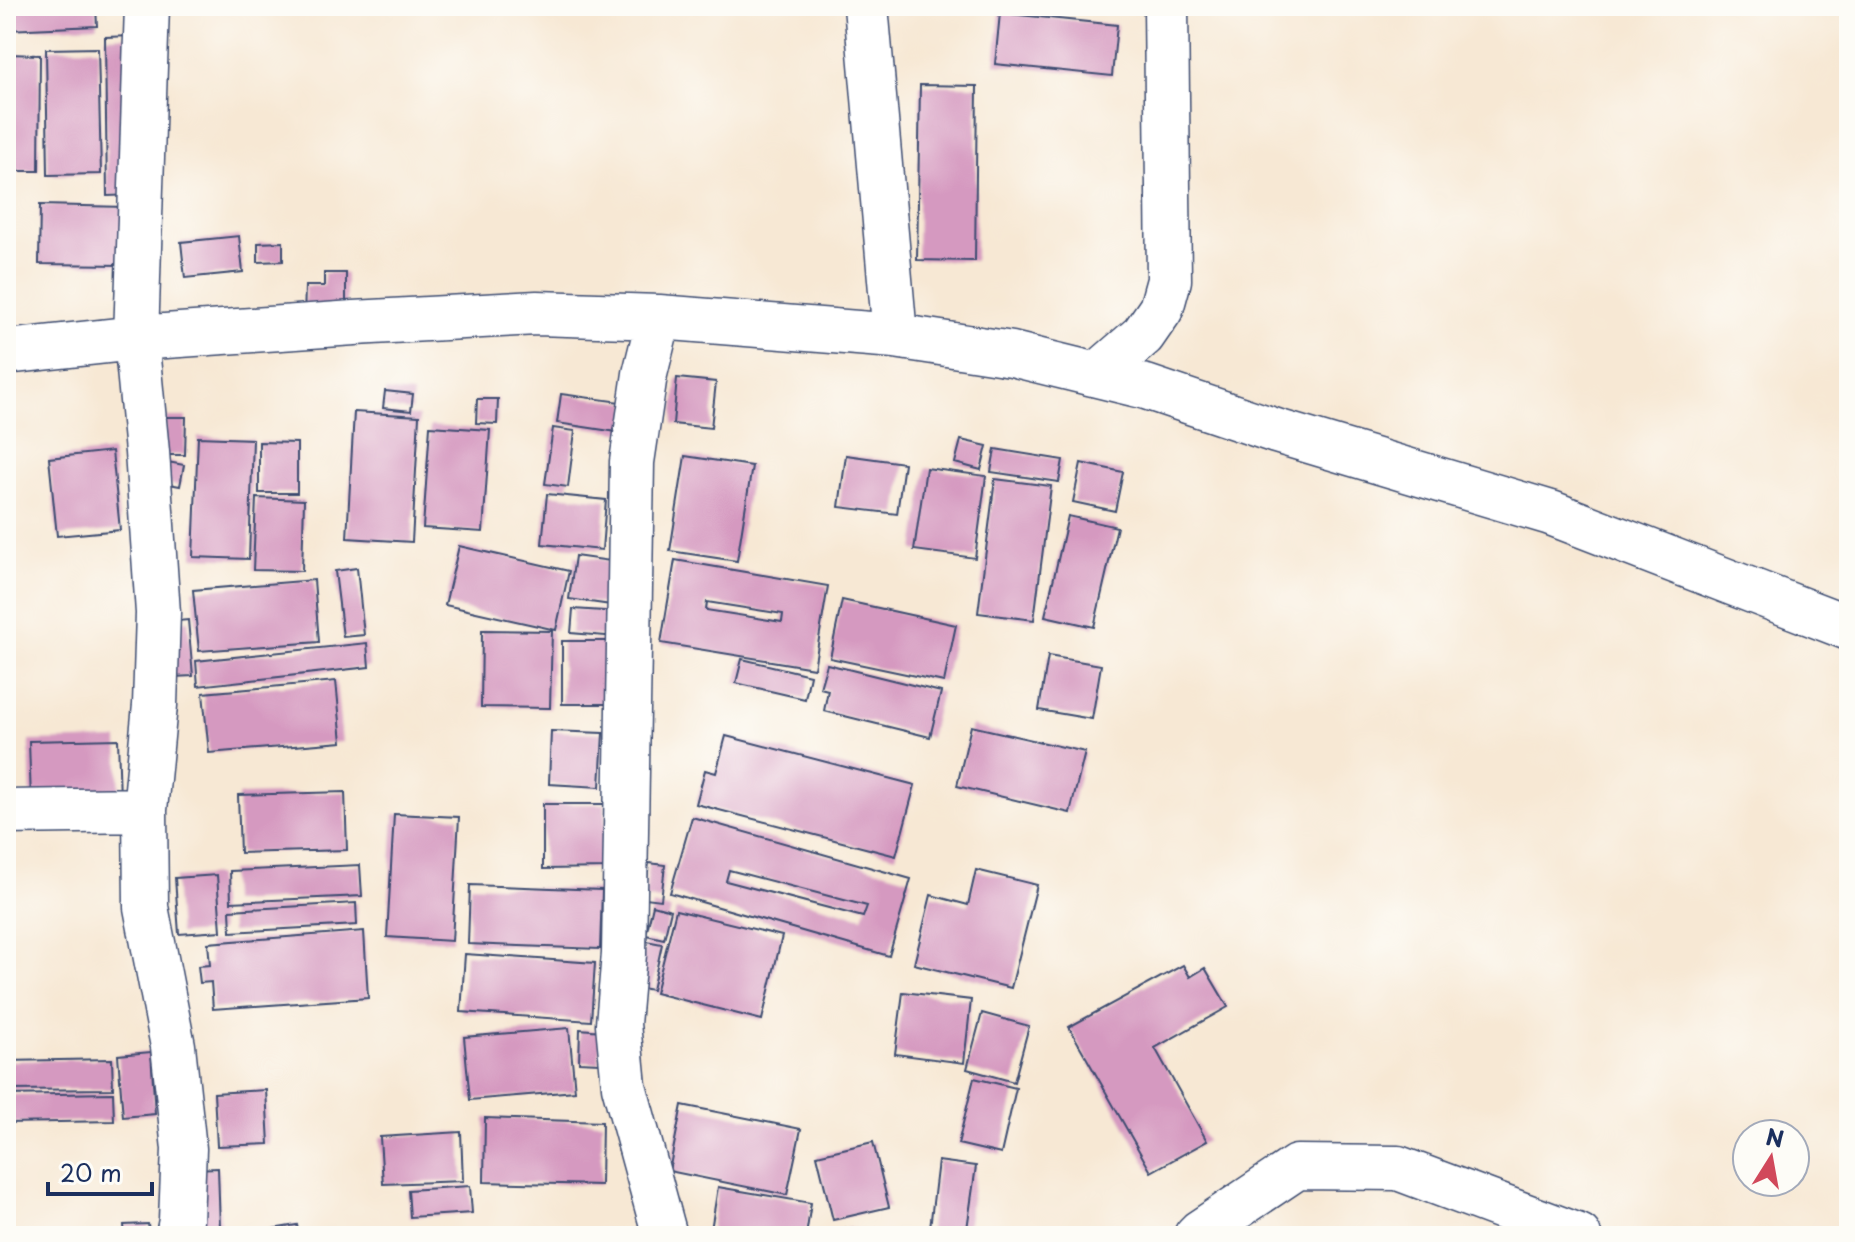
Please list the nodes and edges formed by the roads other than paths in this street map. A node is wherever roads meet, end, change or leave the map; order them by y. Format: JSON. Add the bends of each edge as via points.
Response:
{"nodes":[{"id":1,"x":147,"y":6,"type":"edge"},
{"id":2,"x":866,"y":6,"type":"edge"},
{"id":3,"x":1166,"y":6,"type":"edge"},
{"id":4,"x":659,"y":317,"type":"junction"},
{"id":5,"x":895,"y":336,"type":"junction"},
{"id":6,"x":136,"y":338,"type":"junction"},
{"id":7,"x":6,"y":352,"type":"edge"},
{"id":8,"x":1098,"y":374,"type":"junction"},
{"id":9,"x":1849,"y":628,"type":"edge"},
{"id":10,"x":145,"y":810,"type":"junction"},
{"id":11,"x":6,"y":812,"type":"edge"},
{"id":12,"x":178,"y":1236,"type":"edge"},
{"id":13,"x":665,"y":1236,"type":"edge"},
{"id":14,"x":1196,"y":1236,"type":"edge"},
{"id":15,"x":1579,"y":1236,"type":"edge"}],
"edges":[{"from":1,"to":6,"type":"street"},
{"from":2,"to":5,"type":"street"},
{"from":3,"to":8,"type":"street","via":[[1169,280],[1161,309],[1143,335]]},
{"from":4,"to":5,"type":"street"},
{"from":4,"to":6,"type":"street","via":[[537,313]]},
{"from":4,"to":13,"type":"street","via":[[632,462],[624,954],[618,1024],[624,1086]]},
{"from":5,"to":8,"type":"street"},
{"from":6,"to":7,"type":"street"},
{"from":6,"to":10,"type":"street","via":[[158,613]]},
{"from":8,"to":9,"type":"street","via":[[1551,513]]},
{"from":10,"to":11,"type":"street"},
{"from":10,"to":12,"type":"street","via":[[146,907],[173,1046],[184,1149]]},
{"from":14,"to":15,"type":"street","via":[[1297,1167],[1398,1168]]}]}
